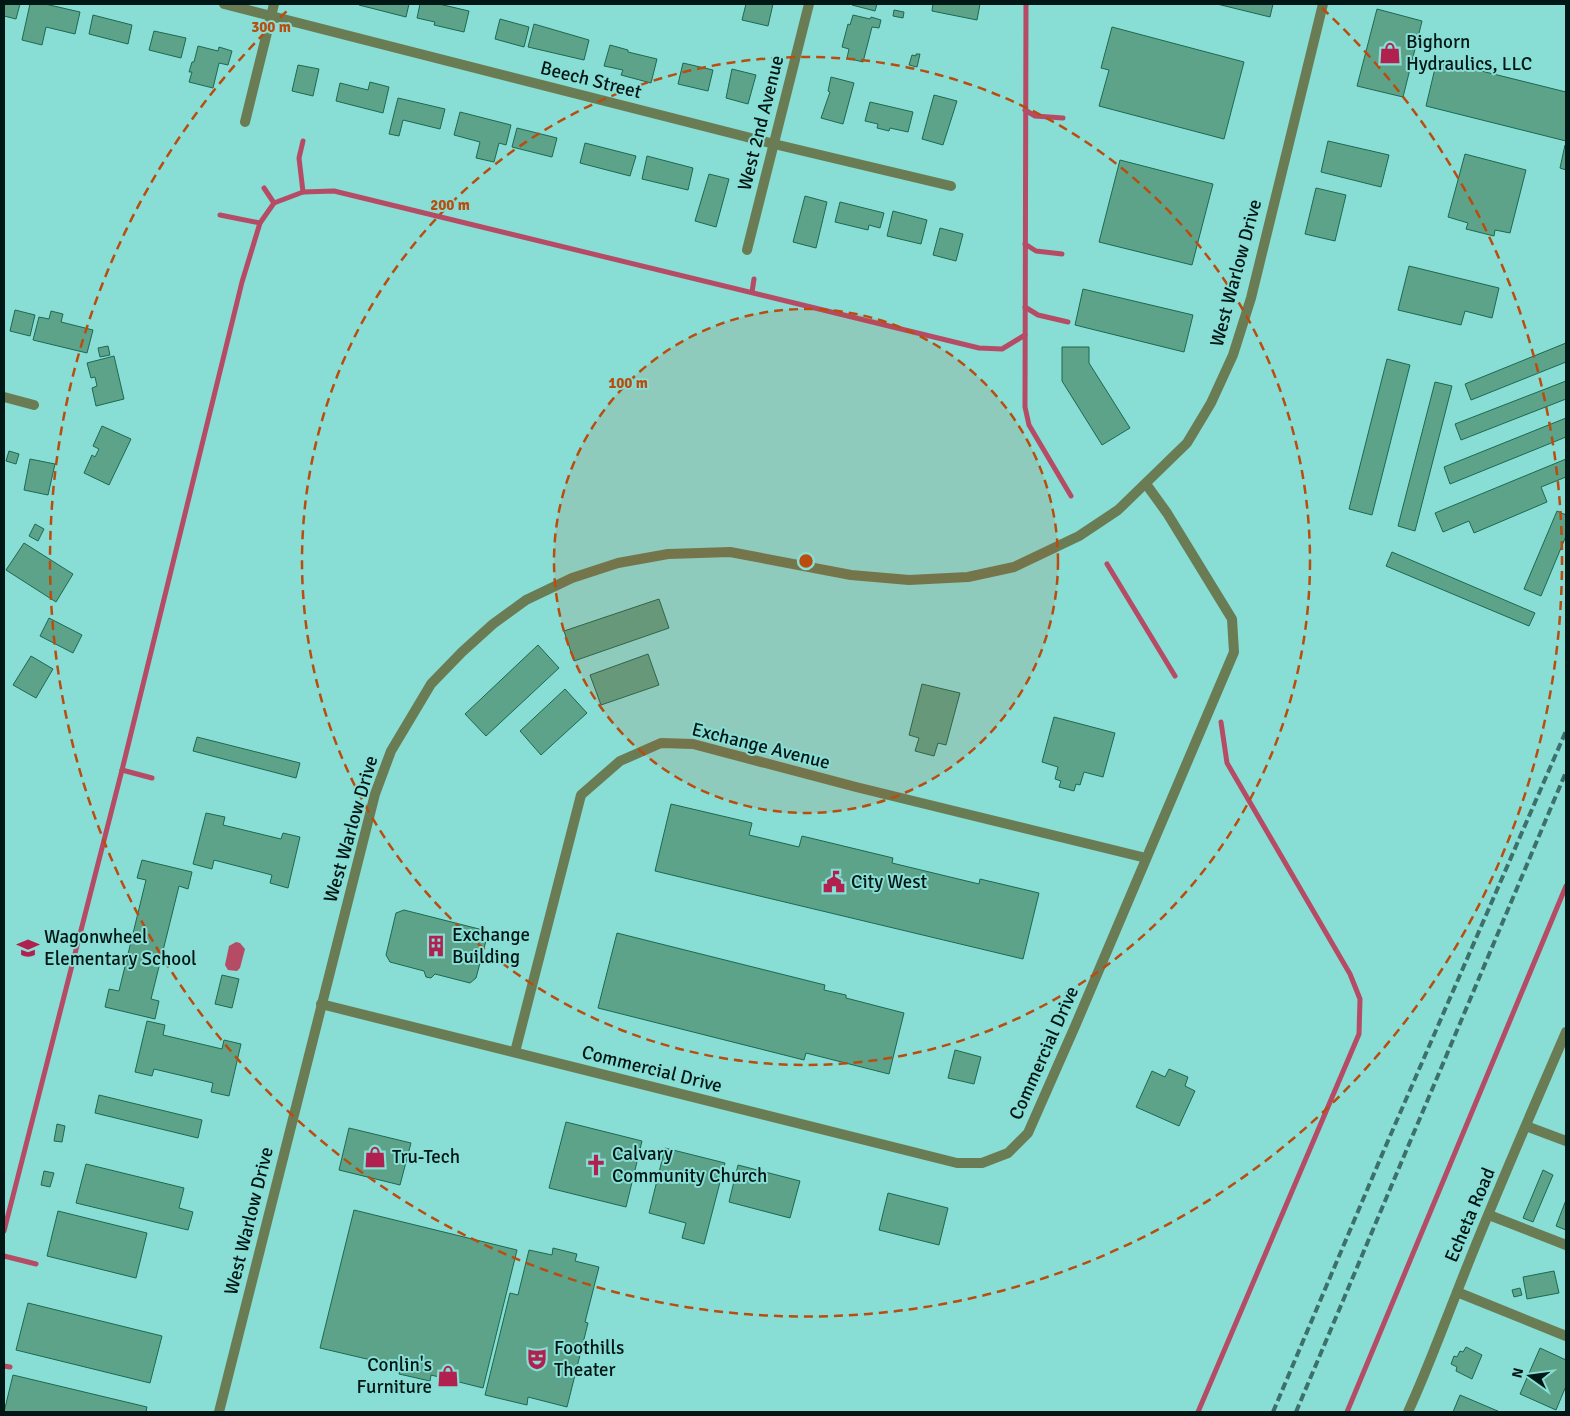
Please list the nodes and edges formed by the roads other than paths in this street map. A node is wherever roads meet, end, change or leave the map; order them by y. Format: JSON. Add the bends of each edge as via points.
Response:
{"nodes":[{"id":1,"x":224,"y":4,"type":"edge"},
{"id":2,"x":274,"y":4,"type":"edge"},
{"id":3,"x":809,"y":4,"type":"edge"},
{"id":4,"x":1323,"y":4,"type":"edge"},
{"id":5,"x":271,"y":16,"type":"junction"},
{"id":6,"x":245,"y":122,"type":"dead end"},
{"id":7,"x":774,"y":144,"type":"junction"},
{"id":8,"x":951,"y":186,"type":"dead end"},
{"id":9,"x":747,"y":250,"type":"dead end"},
{"id":10,"x":4,"y":397,"type":"edge"},
{"id":11,"x":34,"y":405,"type":"dead end"},
{"id":12,"x":1146,"y":484,"type":"junction"},
{"id":13,"x":1146,"y":858,"type":"junction"},
{"id":14,"x":321,"y":1004,"type":"junction"},
{"id":15,"x":1565,"y":1039,"type":"edge"},
{"id":16,"x":515,"y":1052,"type":"junction"},
{"id":17,"x":1526,"y":1126,"type":"junction"},
{"id":18,"x":1566,"y":1142,"type":"edge"},
{"id":19,"x":1489,"y":1214,"type":"junction"},
{"id":20,"x":1566,"y":1245,"type":"edge"},
{"id":21,"x":1456,"y":1292,"type":"junction"},
{"id":22,"x":1566,"y":1336,"type":"edge"},
{"id":23,"x":219,"y":1412,"type":"edge"},
{"id":24,"x":1408,"y":1412,"type":"edge"}],
"edges":[{"from":1,"to":5,"type":"street","name":"Beech Street"},
{"from":2,"to":5,"type":"street"},
{"from":3,"to":7,"type":"street","name":"West 2nd Avenue"},
{"from":4,"to":12,"type":"street","name":"West Warlow Drive","via":[[1251,298],[1233,355],[1211,403],[1187,443]]},
{"from":5,"to":6,"type":"street"},
{"from":5,"to":7,"type":"street","name":"Beech Street"},
{"from":7,"to":8,"type":"street","name":"Beech Street"},
{"from":7,"to":9,"type":"street","name":"West 2nd Avenue"},
{"from":10,"to":11,"type":"street"},
{"from":12,"to":13,"type":"street","name":"Commercial Drive","via":[[1232,619],[1234,652]]},
{"from":12,"to":14,"type":"street","name":"West Warlow Drive","via":[[1118,510],[1079,536],[1014,567],[968,577],[909,580],[851,575],[730,552],[668,554],[618,563],[572,578],[526,600],[493,624],[431,684],[391,751],[374,794]]},
{"from":13,"to":16,"type":"street","name":"Commercial Drive","via":[[1028,1133],[1008,1153],[982,1163],[956,1163]]},
{"from":13,"to":16,"type":"street","name":"Exchange Avenue","via":[[693,744],[661,743],[620,761],[581,795]]},
{"from":14,"to":16,"type":"street","name":"Commercial Drive"},
{"from":14,"to":23,"type":"street","name":"West Warlow Drive"},
{"from":15,"to":17,"type":"street","name":"Echeta Road"},
{"from":17,"to":18,"type":"street"},
{"from":17,"to":19,"type":"street","name":"Echeta Road"},
{"from":19,"to":20,"type":"street"},
{"from":19,"to":21,"type":"street","name":"Echeta Road"},
{"from":21,"to":22,"type":"street"},
{"from":21,"to":24,"type":"street","name":"Echeta Road","via":[[1428,1369]]}]}
